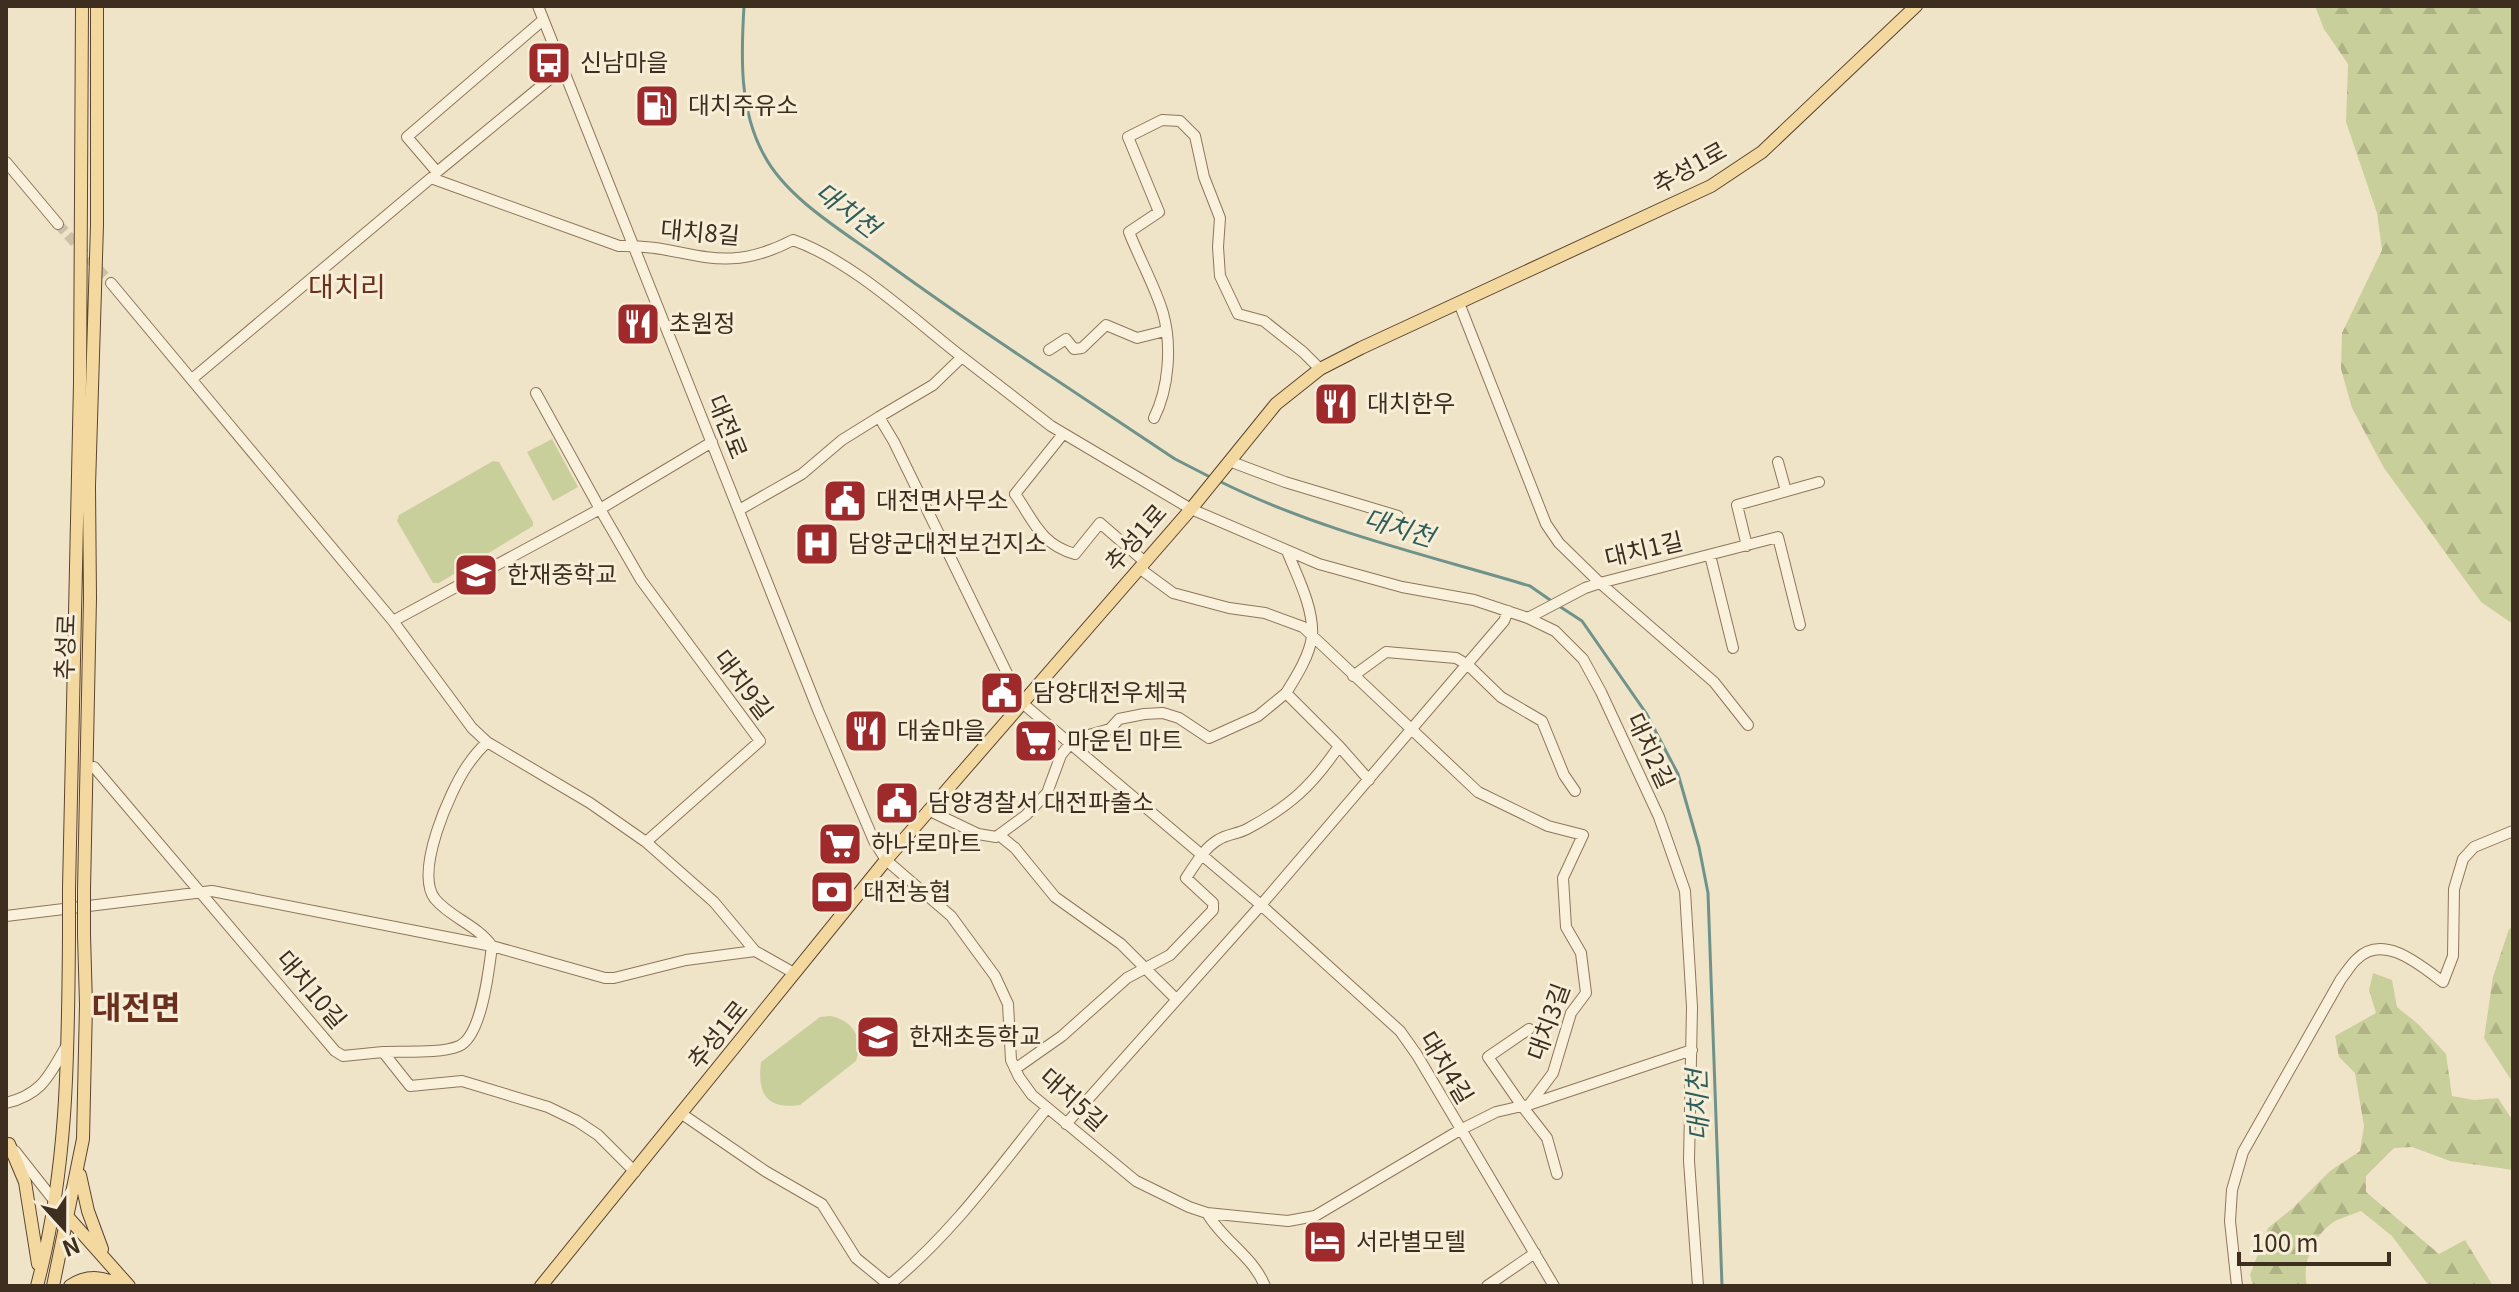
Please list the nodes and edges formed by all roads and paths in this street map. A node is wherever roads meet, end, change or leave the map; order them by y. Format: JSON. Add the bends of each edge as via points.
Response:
{"nodes":[{"id":1,"x":82,"y":6,"type":"edge"},
{"id":2,"x":97,"y":6,"type":"edge"},
{"id":3,"x":538,"y":6,"type":"edge"},
{"id":4,"x":1916,"y":6,"type":"edge"},
{"id":5,"x":543,"y":20,"type":"junction"},
{"id":6,"x":563,"y":68,"type":"junction"},
{"id":7,"x":6,"y":162,"type":"edge"},
{"id":8,"x":434,"y":175,"type":"junction"},
{"id":9,"x":58,"y":224,"type":"tunnel mouth"},
{"id":10,"x":633,"y":245,"type":"junction"},
{"id":11,"x":111,"y":283,"type":"tunnel mouth"},
{"id":12,"x":1459,"y":303,"type":"junction"},
{"id":13,"x":1165,"y":331,"type":"junction"},
{"id":14,"x":1049,"y":350,"type":"dead end"},
{"id":15,"x":962,"y":357,"type":"junction"},
{"id":16,"x":1320,"y":369,"type":"junction"},
{"id":17,"x":192,"y":379,"type":"junction"},
{"id":18,"x":536,"y":393,"type":"dead end"},
{"id":19,"x":879,"y":417,"type":"junction"},
{"id":20,"x":1154,"y":418,"type":"dead end"},
{"id":21,"x":1063,"y":434,"type":"junction"},
{"id":22,"x":712,"y":442,"type":"junction"},
{"id":23,"x":1229,"y":461,"type":"junction"},
{"id":24,"x":1778,"y":462,"type":"dead end"},
{"id":25,"x":1819,"y":482,"type":"dead end"},
{"id":26,"x":1786,"y":491,"type":"junction"},
{"id":27,"x":600,"y":509,"type":"junction"},
{"id":28,"x":1191,"y":509,"type":"junction"},
{"id":29,"x":739,"y":510,"type":"junction"},
{"id":30,"x":1398,"y":516,"type":"dead end"},
{"id":31,"x":1747,"y":546,"type":"junction"},
{"id":32,"x":1287,"y":551,"type":"junction"},
{"id":33,"x":1710,"y":555,"type":"junction"},
{"id":34,"x":1142,"y":565,"type":"junction"},
{"id":35,"x":1600,"y":583,"type":"junction"},
{"id":36,"x":1508,"y":611,"type":"junction"},
{"id":37,"x":1528,"y":618,"type":"junction"},
{"id":38,"x":393,"y":621,"type":"junction"},
{"id":39,"x":1800,"y":625,"type":"dead end"},
{"id":40,"x":1312,"y":636,"type":"junction"},
{"id":41,"x":1733,"y":648,"type":"dead end"},
{"id":42,"x":1468,"y":665,"type":"junction"},
{"id":43,"x":1353,"y":676,"type":"junction"},
{"id":44,"x":1286,"y":693,"type":"junction"},
{"id":45,"x":1021,"y":702,"type":"junction"},
{"id":46,"x":1748,"y":725,"type":"dead end"},
{"id":47,"x":1413,"y":731,"type":"junction"},
{"id":48,"x":487,"y":742,"type":"junction"},
{"id":49,"x":1070,"y":744,"type":"junction"},
{"id":50,"x":1339,"y":746,"type":"junction"},
{"id":51,"x":94,"y":767,"type":"dead end"},
{"id":52,"x":1369,"y":780,"type":"junction"},
{"id":53,"x":1575,"y":791,"type":"dead end"},
{"id":54,"x":928,"y":810,"type":"junction"},
{"id":55,"x":2513,"y":831,"type":"edge"},
{"id":56,"x":999,"y":835,"type":"junction"},
{"id":57,"x":646,"y":842,"type":"junction"},
{"id":58,"x":1203,"y":855,"type":"junction"},
{"id":59,"x":886,"y":860,"type":"junction"},
{"id":60,"x":199,"y":893,"type":"junction"},
{"id":61,"x":1261,"y":905,"type":"junction"},
{"id":62,"x":6,"y":916,"type":"edge"},
{"id":63,"x":492,"y":946,"type":"junction"},
{"id":64,"x":755,"y":951,"type":"junction"},
{"id":65,"x":1148,"y":969,"type":"junction"},
{"id":66,"x":794,"y":973,"type":"junction"},
{"id":67,"x":1176,"y":999,"type":"junction"},
{"id":68,"x":1529,"y":1029,"type":"dead end"},
{"id":69,"x":68,"y":1043,"type":"junction"},
{"id":70,"x":1692,"y":1050,"type":"junction"},
{"id":71,"x":383,"y":1052,"type":"junction"},
{"id":72,"x":1015,"y":1069,"type":"junction"},
{"id":73,"x":6,"y":1103,"type":"edge"},
{"id":74,"x":1526,"y":1105,"type":"junction"},
{"id":75,"x":1047,"y":1108,"type":"junction"},
{"id":76,"x":682,"y":1114,"type":"junction"},
{"id":77,"x":1066,"y":1124,"type":"junction"},
{"id":78,"x":1460,"y":1130,"type":"junction"},
{"id":79,"x":8,"y":1142,"type":"edge"},
{"id":80,"x":79,"y":1160,"type":"junction"},
{"id":81,"x":635,"y":1172,"type":"junction"},
{"id":82,"x":1557,"y":1174,"type":"dead end"},
{"id":83,"x":56,"y":1203,"type":"junction"},
{"id":84,"x":1207,"y":1213,"type":"junction"},
{"id":85,"x":68,"y":1218,"type":"junction"},
{"id":86,"x":1535,"y":1253,"type":"junction"},
{"id":87,"x":107,"y":1259,"type":"junction"},
{"id":88,"x":38,"y":1282,"type":"edge"},
{"id":89,"x":53,"y":1286,"type":"edge"},
{"id":90,"x":70,"y":1286,"type":"edge"},
{"id":91,"x":127,"y":1286,"type":"edge"},
{"id":92,"x":541,"y":1286,"type":"edge"},
{"id":93,"x":1265,"y":1286,"type":"edge"},
{"id":94,"x":1487,"y":1286,"type":"edge"},
{"id":95,"x":1554,"y":1286,"type":"edge"},
{"id":96,"x":1698,"y":1286,"type":"edge"},
{"id":97,"x":2237,"y":1286,"type":"edge"}],
"edges":[{"from":1,"to":69,"type":"main road","name":"추성로","bridge":true},
{"from":2,"to":80,"type":"main road","name":"추성로","bridge":true,"via":[[86,1005]]},
{"from":3,"to":5,"type":"street","name":"대전로"},
{"from":4,"to":12,"type":"main road","name":"추성1로","via":[[1762,152],[1711,186]]},
{"from":5,"to":6,"type":"street","name":"대전로"},
{"from":5,"to":8,"type":"street","via":[[407,137]]},
{"from":6,"to":8,"type":"street"},
{"from":6,"to":10,"type":"street","name":"대전로"},
{"from":7,"to":9,"type":"street"},
{"from":8,"to":10,"type":"street","name":"대치8길","via":[[619,246]]},
{"from":8,"to":17,"type":"street"},
{"from":10,"to":15,"type":"street","name":"대치8길","via":[[733,260],[793,240],[868,283]]},
{"from":10,"to":22,"type":"street","name":"대전로"},
{"from":11,"to":17,"type":"street"},
{"from":12,"to":16,"type":"main road","name":"추성1로"},
{"from":12,"to":35,"type":"street","name":"대치1길","via":[[1546,524]]},
{"from":13,"to":14,"type":"street","via":[[1137,338],[1106,325],[1082,348],[1074,349],[1066,339]]},
{"from":13,"to":16,"type":"street","via":[[1163,313],[1129,232],[1159,212],[1128,137],[1162,120],[1180,121],[1195,136],[1220,218],[1220,276],[1238,314],[1264,321]]},
{"from":13,"to":20,"type":"street","via":[[1163,400]]},
{"from":15,"to":19,"type":"street","via":[[933,385]]},
{"from":15,"to":21,"type":"street","name":"대치8길"},
{"from":16,"to":23,"type":"main road","name":"추성1로","via":[[1276,404]]},
{"from":17,"to":38,"type":"street"},
{"from":18,"to":27,"type":"street"},
{"from":19,"to":29,"type":"street","via":[[802,474]]},
{"from":19,"to":45,"type":"street"},
{"from":21,"to":28,"type":"street","name":"대치8길"},
{"from":21,"to":34,"type":"street","name":"대치3길","via":[[1015,494],[1033,524],[1052,545],[1075,554],[1100,523]]},
{"from":22,"to":27,"type":"street"},
{"from":22,"to":29,"type":"street","name":"대전로"},
{"from":23,"to":28,"type":"main road","name":"추성1로"},
{"from":23,"to":30,"type":"street"},
{"from":24,"to":26,"type":"street"},
{"from":25,"to":26,"type":"street"},
{"from":26,"to":31,"type":"street","via":[[1737,505]]},
{"from":27,"to":38,"type":"street"},
{"from":27,"to":57,"type":"street","name":"대치9길","via":[[641,580],[760,741]]},
{"from":28,"to":32,"type":"street","name":"대치2길"},
{"from":28,"to":34,"type":"main road","name":"추성1로"},
{"from":29,"to":59,"type":"street","name":"대전로","via":[[867,827]]},
{"from":31,"to":33,"type":"street","name":"대치1길"},
{"from":31,"to":39,"type":"street","name":"대치1길","via":[[1778,537]]},
{"from":32,"to":36,"type":"street","name":"대치2길","via":[[1388,583]]},
{"from":32,"to":40,"type":"street","via":[[1306,600]]},
{"from":33,"to":35,"type":"street","name":"대치1길"},
{"from":33,"to":41,"type":"street"},
{"from":34,"to":40,"type":"street","name":"대치3길","via":[[1173,593],[1265,613],[1303,627]]},
{"from":34,"to":45,"type":"main road","name":"추성1로"},
{"from":35,"to":37,"type":"street"},
{"from":35,"to":46,"type":"street","via":[[1714,682]]},
{"from":36,"to":37,"type":"street","name":"대치2길"},
{"from":36,"to":42,"type":"street"},
{"from":37,"to":70,"type":"street","name":"대치2길","via":[[1555,631],[1583,659],[1659,817],[1685,891]]},
{"from":38,"to":48,"type":"street"},
{"from":40,"to":43,"type":"street","name":"대치3길"},
{"from":40,"to":44,"type":"street"},
{"from":42,"to":43,"type":"street","via":[[1456,658],[1386,652]]},
{"from":42,"to":47,"type":"street"},
{"from":42,"to":53,"type":"street","via":[[1501,697],[1542,721]]},
{"from":43,"to":47,"type":"street","name":"대치3길"},
{"from":44,"to":49,"type":"street","via":[[1258,716],[1209,738],[1163,713],[1119,719],[1110,729]]},
{"from":44,"to":50,"type":"street"},
{"from":45,"to":49,"type":"street","name":"대치4길"},
{"from":45,"to":54,"type":"main road","name":"추성1로"},
{"from":47,"to":52,"type":"street"},
{"from":47,"to":74,"type":"street","name":"대치3길","via":[[1478,792],[1548,826],[1583,835],[1563,878],[1566,927],[1581,953],[1586,993],[1571,1013],[1553,1073]]},
{"from":48,"to":57,"type":"street"},
{"from":48,"to":63,"type":"street","via":[[458,782],[434,840],[427,876],[437,901]]},
{"from":49,"to":56,"type":"street","via":[[1047,793]]},
{"from":49,"to":58,"type":"street","name":"대치4길"},
{"from":50,"to":52,"type":"street"},
{"from":50,"to":58,"type":"street","via":[[1317,780],[1286,805],[1218,840]]},
{"from":51,"to":60,"type":"street","name":"대치10길"},
{"from":52,"to":61,"type":"street"},
{"from":54,"to":56,"type":"street","via":[[984,836]]},
{"from":54,"to":59,"type":"main road","name":"추성1로"},
{"from":55,"to":97,"type":"street","via":[[2474,847],[2463,859],[2454,889],[2453,956],[2443,982],[2423,964],[2379,950],[2357,958],[2341,979],[2243,1152],[2230,1221]]},
{"from":56,"to":65,"type":"street","via":[[1055,897],[1103,929]]},
{"from":57,"to":64,"type":"street","via":[[714,902]]},
{"from":58,"to":61,"type":"street","name":"대치4길"},
{"from":58,"to":65,"type":"street","via":[[1186,878],[1213,903],[1213,910],[1176,950]]},
{"from":59,"to":66,"type":"main road","name":"추성1로"},
{"from":59,"to":72,"type":"street","name":"대치5길","via":[[951,916],[995,976],[1008,1004]]},
{"from":60,"to":62,"type":"street"},
{"from":60,"to":63,"type":"street","via":[[212,891]]},
{"from":60,"to":71,"type":"street","name":"대치10길","via":[[335,1051],[343,1056]]},
{"from":61,"to":67,"type":"street"},
{"from":61,"to":78,"type":"street","name":"대치4길","via":[[1400,1031]]},
{"from":63,"to":64,"type":"street","via":[[605,978]]},
{"from":63,"to":71,"type":"street","name":"대치10길","via":[[479,1013],[465,1042],[449,1049]]},
{"from":64,"to":66,"type":"street"},
{"from":65,"to":67,"type":"street"},
{"from":65,"to":72,"type":"street","via":[[1127,978],[1062,1036]]},
{"from":66,"to":76,"type":"main road","name":"추성1로"},
{"from":67,"to":77,"type":"street"},
{"from":68,"to":74,"type":"street","via":[[1488,1057]]},
{"from":69,"to":73,"type":"street","via":[[39,1090]]},
{"from":69,"to":83,"type":"main road","name":"추성로"},
{"from":70,"to":74,"type":"street"},
{"from":70,"to":96,"type":"street","name":"대치2길","via":[[1689,1161]]},
{"from":71,"to":81,"type":"street","via":[[410,1086],[462,1081],[548,1107],[598,1135]]},
{"from":72,"to":75,"type":"street","name":"대치5길"},
{"from":74,"to":78,"type":"street","via":[[1496,1112]]},
{"from":74,"to":82,"type":"street","via":[[1547,1138]]},
{"from":75,"to":76,"type":"street","via":[[993,1180],[889,1285],[856,1258],[822,1204]]},
{"from":75,"to":77,"type":"street","name":"대치5길"},
{"from":76,"to":81,"type":"main road","name":"추성1로"},
{"from":77,"to":84,"type":"street","name":"대치5길","via":[[1136,1181]]},
{"from":78,"to":84,"type":"street","via":[[1315,1216],[1288,1221]]},
{"from":78,"to":86,"type":"street","name":"대치4길"},
{"from":79,"to":83,"type":"street"},
{"from":79,"to":88,"type":"main road","via":[[25,1182]]},
{"from":80,"to":85,"type":"main road","name":"추성로"},
{"from":80,"to":87,"type":"main road","via":[[88,1211]]},
{"from":81,"to":92,"type":"main road","name":"추성1로"},
{"from":83,"to":85,"type":"main road"},
{"from":83,"to":88,"type":"main road","name":"추성로"},
{"from":84,"to":93,"type":"street","name":"대치5길","via":[[1258,1269]]},
{"from":85,"to":87,"type":"main road"},
{"from":85,"to":89,"type":"main road","name":"추성로"},
{"from":86,"to":94,"type":"street"},
{"from":86,"to":95,"type":"street","name":"대치4길"},
{"from":87,"to":91,"type":"main road"},
{"from":90,"to":91,"type":"main road","via":[[83,1278]]}]}
